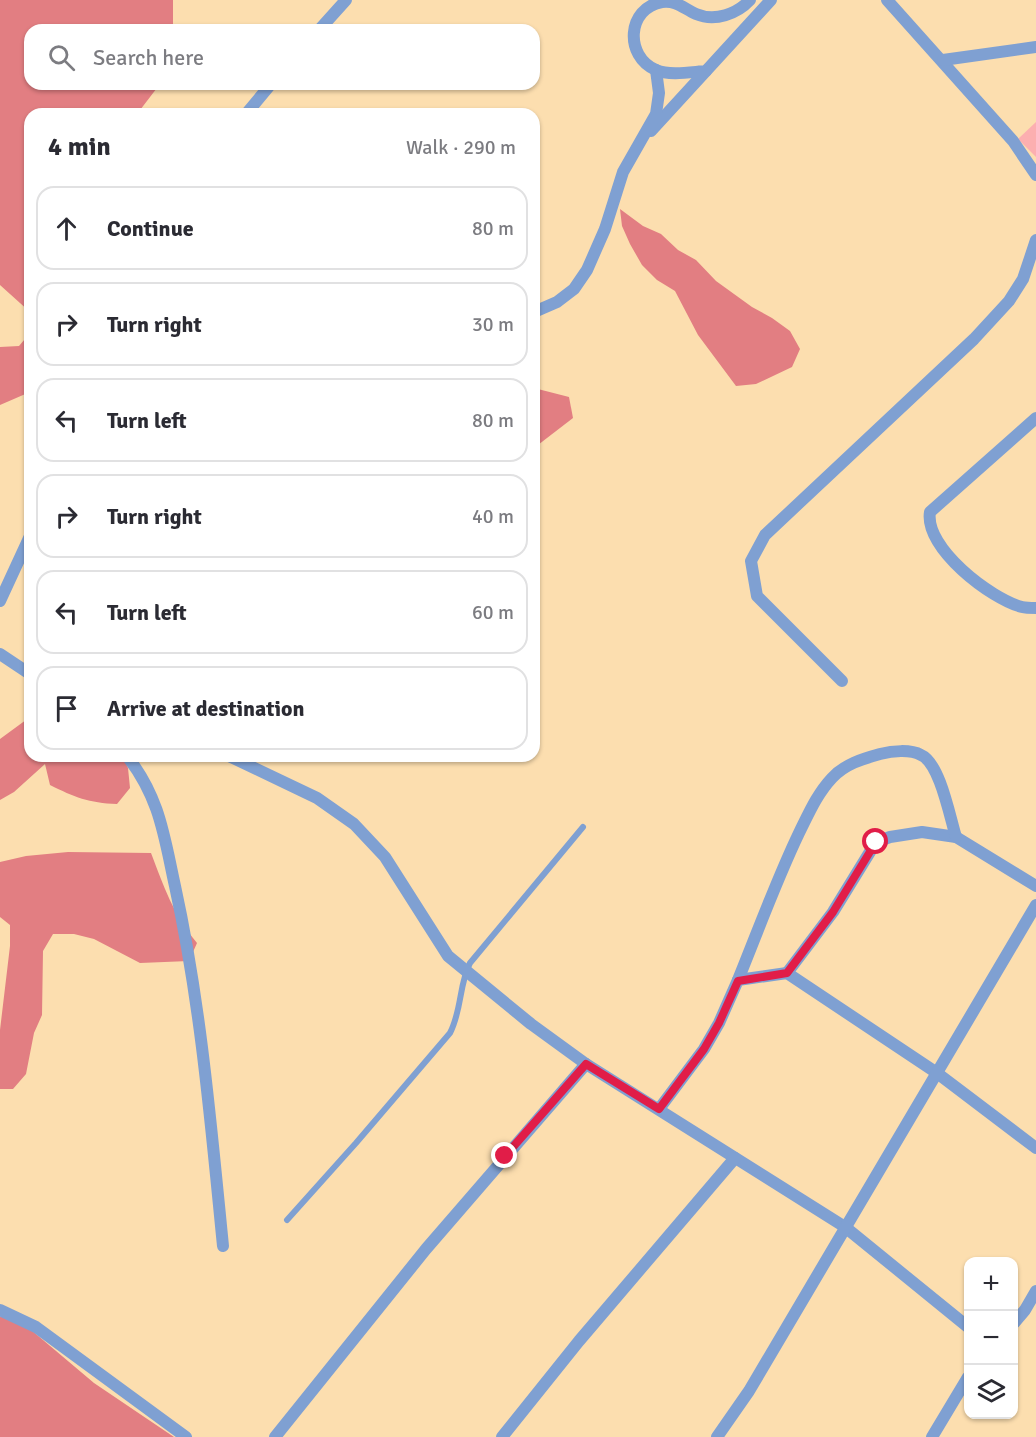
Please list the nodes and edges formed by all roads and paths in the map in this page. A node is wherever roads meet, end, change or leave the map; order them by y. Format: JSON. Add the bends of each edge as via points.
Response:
{"nodes":[{"id":1,"x":346,"y":0,"type":"edge"},
{"id":2,"x":750,"y":0,"type":"edge"},
{"id":3,"x":771,"y":0,"type":"edge"},
{"id":4,"x":887,"y":0,"type":"edge"},
{"id":5,"x":681,"y":3,"type":"edge"},
{"id":6,"x":644,"y":5,"type":"edge"},
{"id":7,"x":324,"y":24,"type":"edge"},
{"id":8,"x":1036,"y":47,"type":"edge"},
{"id":9,"x":943,"y":60,"type":"junction"},
{"id":10,"x":656,"y":70,"type":"junction"},
{"id":11,"x":706,"y":71,"type":"junction"},
{"id":12,"x":266,"y":90,"type":"edge"},
{"id":13,"x":251,"y":108,"type":"edge"},
{"id":14,"x":640,"y":143,"type":"junction"},
{"id":15,"x":1036,"y":174,"type":"edge"},
{"id":16,"x":1036,"y":240,"type":"edge"},
{"id":17,"x":540,"y":309,"type":"edge"},
{"id":18,"x":1036,"y":418,"type":"edge"},
{"id":19,"x":24,"y":549,"type":"edge"},
{"id":20,"x":0,"y":601,"type":"edge"},
{"id":21,"x":1036,"y":608,"type":"edge"},
{"id":22,"x":0,"y":654,"type":"edge"},
{"id":23,"x":24,"y":670,"type":"edge"},
{"id":24,"x":843,"y":681,"type":"dead end"},
{"id":25,"x":131,"y":762,"type":"edge"},
{"id":26,"x":242,"y":762,"type":"edge"},
{"id":27,"x":583,"y":827,"type":"dead end"},
{"id":28,"x":956,"y":837,"type":"junction"},
{"id":29,"x":1036,"y":886,"type":"edge"},
{"id":30,"x":1036,"y":905,"type":"edge"},
{"id":31,"x":466,"y":971,"type":"junction"},
{"id":32,"x":787,"y":973,"type":"junction"},
{"id":33,"x":738,"y":981,"type":"junction"},
{"id":34,"x":586,"y":1064,"type":"junction"},
{"id":35,"x":937,"y":1073,"type":"junction"},
{"id":36,"x":659,"y":1109,"type":"junction"},
{"id":37,"x":1036,"y":1148,"type":"edge"},
{"id":38,"x":735,"y":1158,"type":"junction"},
{"id":39,"x":287,"y":1220,"type":"dead end"},
{"id":40,"x":845,"y":1227,"type":"junction"},
{"id":41,"x":223,"y":1246,"type":"dead end"},
{"id":42,"x":1036,"y":1292,"type":"edge"},
{"id":43,"x":0,"y":1310,"type":"edge"},
{"id":44,"x":1018,"y":1318,"type":"edge"},
{"id":45,"x":964,"y":1323,"type":"edge"},
{"id":46,"x":964,"y":1385,"type":"edge"},
{"id":47,"x":186,"y":1437,"type":"edge"},
{"id":48,"x":275,"y":1437,"type":"edge"},
{"id":49,"x":502,"y":1437,"type":"edge"},
{"id":50,"x":717,"y":1437,"type":"edge"},
{"id":51,"x":933,"y":1437,"type":"edge"}],
"edges":[{"from":1,"to":7,"type":"street"},
{"from":2,"to":5,"type":"street","via":[[733,13],[714,18],[696,14]]},
{"from":3,"to":11,"type":"street"},
{"from":4,"to":9,"type":"street"},
{"from":5,"to":6,"type":"street"},
{"from":6,"to":10,"type":"street","via":[[635,25],[634,48]]},
{"from":8,"to":9,"type":"street"},
{"from":9,"to":15,"type":"street","via":[[1013,141]]},
{"from":10,"to":11,"type":"street"},
{"from":10,"to":14,"type":"street","via":[[659,103]]},
{"from":11,"to":14,"type":"street"},
{"from":12,"to":13,"type":"street"},
{"from":14,"to":17,"type":"street","via":[[623,172],[587,270],[574,289]]},
{"from":16,"to":24,"type":"street","via":[[1023,279],[1010,301],[975,339],[765,535],[752,561],[757,596]]},
{"from":18,"to":21,"type":"street","via":[[930,513],[928,520],[943,549],[978,585],[1022,607]]},
{"from":19,"to":20,"type":"street"},
{"from":22,"to":23,"type":"street"},
{"from":25,"to":41,"type":"street","via":[[158,809],[187,941],[205,1064]]},
{"from":26,"to":31,"type":"street","via":[[317,798],[354,824],[385,857],[448,956]]},
{"from":27,"to":31,"type":"lane"},
{"from":28,"to":29,"type":"street"},
{"from":28,"to":32,"type":"street","via":[[922,832],[876,842],[833,912]]},
{"from":28,"to":33,"type":"street","via":[[937,776],[922,755],[886,753],[855,761],[834,776],[817,796],[787,858]]},
{"from":30,"to":35,"type":"street"},
{"from":31,"to":34,"type":"street"},
{"from":31,"to":39,"type":"lane","via":[[458,1018],[450,1033]]},
{"from":32,"to":33,"type":"street"},
{"from":32,"to":35,"type":"street"},
{"from":33,"to":36,"type":"street","via":[[704,1049]]},
{"from":34,"to":36,"type":"street"},
{"from":34,"to":48,"type":"street","via":[[426,1249]]},
{"from":35,"to":37,"type":"street"},
{"from":35,"to":40,"type":"street"},
{"from":36,"to":38,"type":"street"},
{"from":38,"to":40,"type":"street"},
{"from":38,"to":49,"type":"street"},
{"from":40,"to":45,"type":"street"},
{"from":40,"to":50,"type":"street","via":[[749,1391]]},
{"from":42,"to":44,"type":"street"},
{"from":43,"to":47,"type":"street","via":[[36,1327]]},
{"from":46,"to":51,"type":"street"}]}
